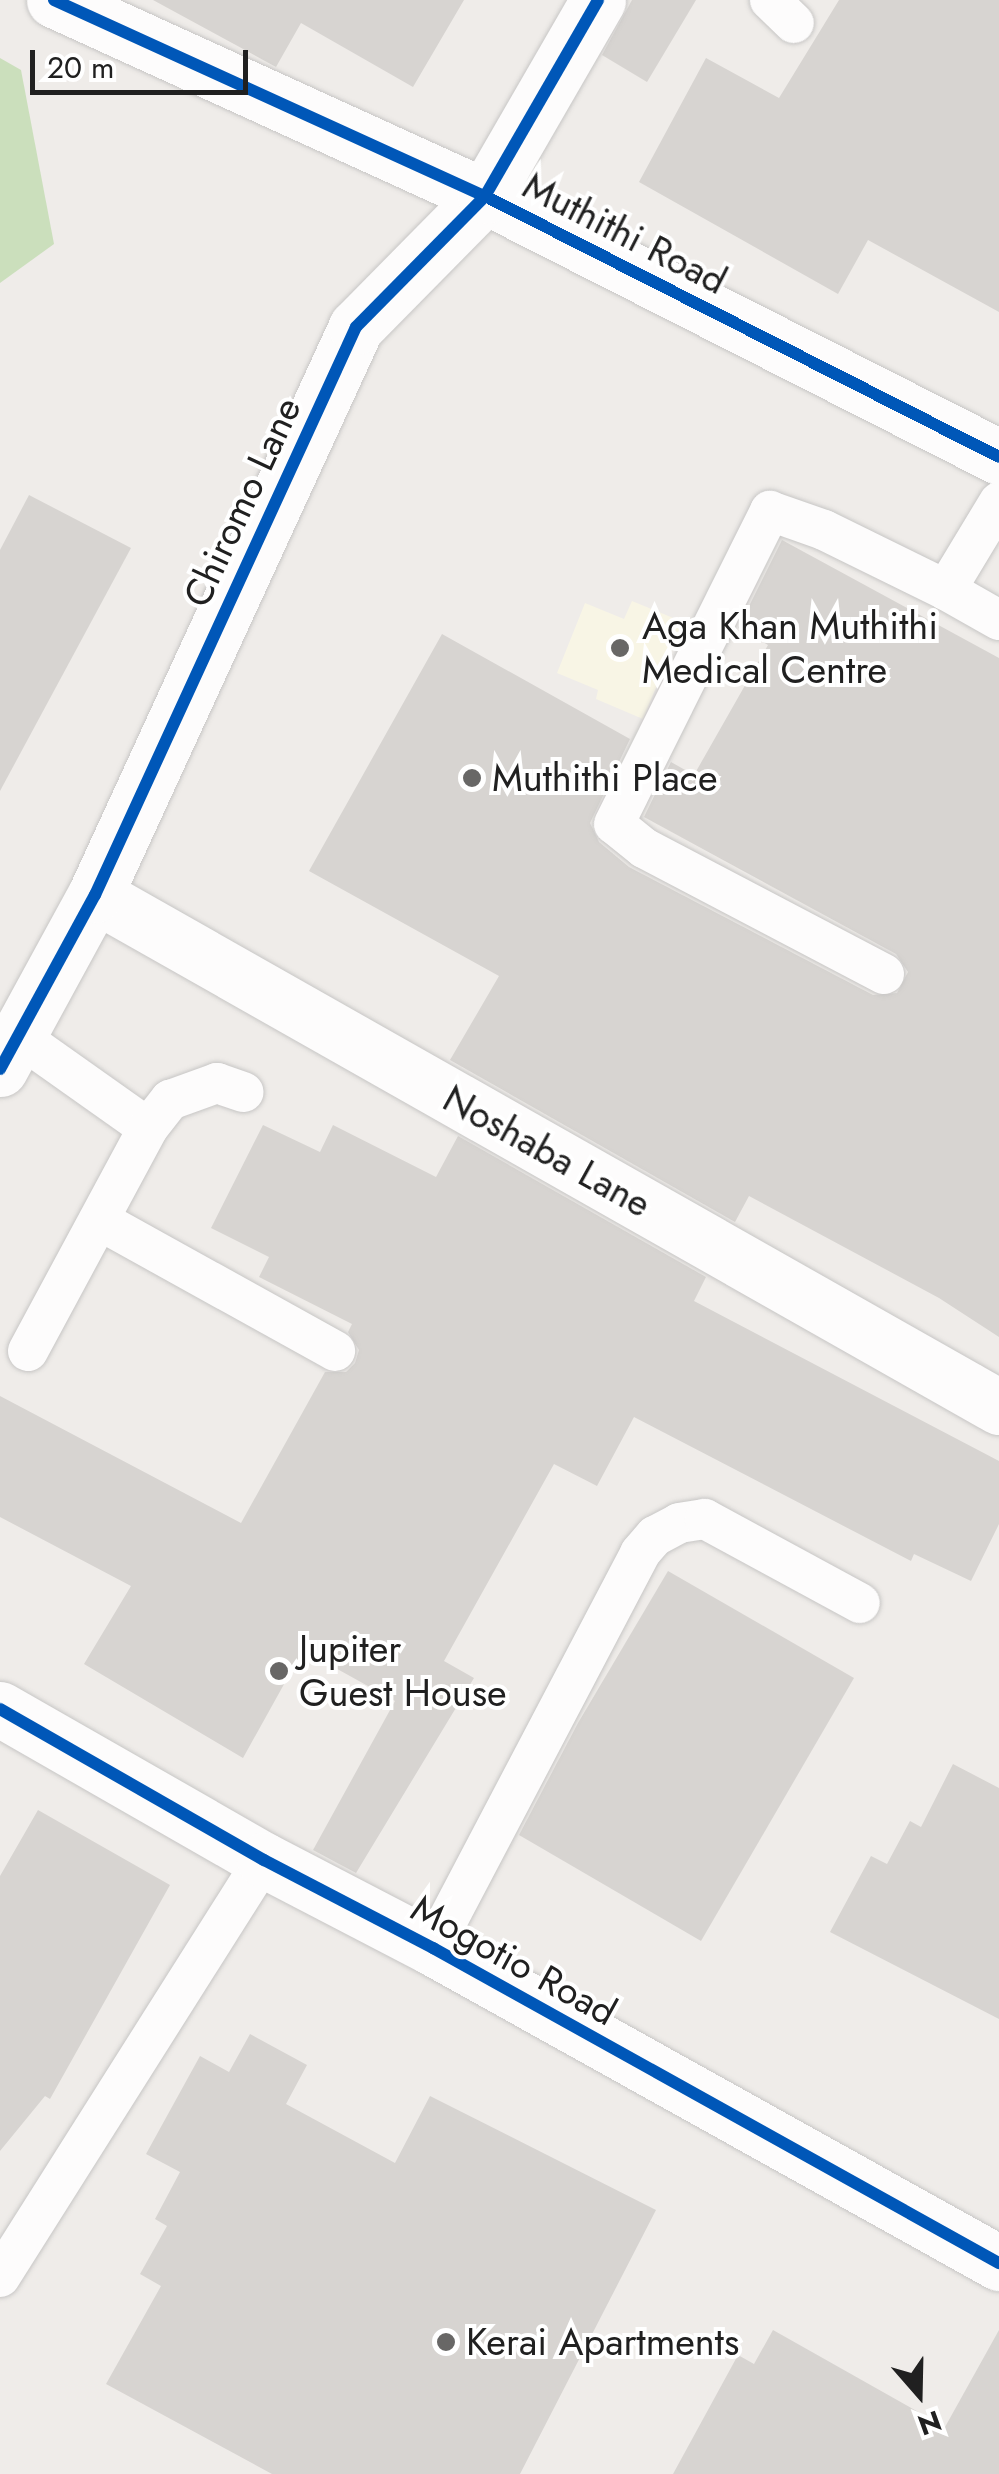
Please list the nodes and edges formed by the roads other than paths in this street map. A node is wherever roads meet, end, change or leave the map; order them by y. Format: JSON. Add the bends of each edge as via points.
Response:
{"nodes":[{"id":1,"x":54,"y":0,"type":"edge"},
{"id":2,"x":598,"y":0,"type":"edge"},
{"id":3,"x":485,"y":196,"type":"junction"},
{"id":4,"x":999,"y":457,"type":"edge"},
{"id":5,"x":999,"y":502,"type":"edge"},
{"id":6,"x":946,"y":590,"type":"junction"},
{"id":7,"x":999,"y":620,"type":"edge"},
{"id":8,"x":94,"y":895,"type":"junction"},
{"id":9,"x":884,"y":974,"type":"dead end"},
{"id":10,"x":9,"y":1052,"type":"edge"},
{"id":11,"x":242,"y":1092,"type":"dead end"},
{"id":12,"x":148,"y":1128,"type":"junction"},
{"id":13,"x":100,"y":1220,"type":"junction"},
{"id":14,"x":28,"y":1351,"type":"dead end"},
{"id":15,"x":335,"y":1351,"type":"dead end"},
{"id":16,"x":999,"y":1407,"type":"edge"},
{"id":17,"x":860,"y":1603,"type":"dead end"},
{"id":18,"x":0,"y":1710,"type":"edge"},
{"id":19,"x":264,"y":1860,"type":"junction"},
{"id":20,"x":433,"y":1948,"type":"junction"},
{"id":21,"x":999,"y":2262,"type":"edge"},
{"id":22,"x":0,"y":2278,"type":"edge"}],
"edges":[{"from":1,"to":3,"type":"street","name":"Muthithi Road"},
{"from":2,"to":3,"type":"street","name":"Chiromo Lane"},
{"from":3,"to":4,"type":"street","name":"Muthithi Road"},
{"from":3,"to":8,"type":"street","name":"Chiromo Lane","via":[[356,327]]},
{"from":5,"to":6,"type":"lane"},
{"from":6,"to":7,"type":"lane"},
{"from":6,"to":9,"type":"lane","via":[[770,511],[614,824],[644,848]]},
{"from":8,"to":10,"type":"street","name":"Chiromo Lane"},
{"from":8,"to":16,"type":"street","name":"Noshaba Lane"},
{"from":10,"to":12,"type":"lane"},
{"from":11,"to":12,"type":"lane","via":[[217,1082],[170,1100]]},
{"from":12,"to":13,"type":"lane"},
{"from":13,"to":14,"type":"lane"},
{"from":13,"to":15,"type":"lane"},
{"from":17,"to":20,"type":"lane","via":[[705,1519],[655,1536],[640,1553]]},
{"from":18,"to":19,"type":"street","name":"Mogotio Road"},
{"from":19,"to":20,"type":"street","name":"Mogotio Road"},
{"from":19,"to":22,"type":"lane"},
{"from":20,"to":21,"type":"street","name":"Mogotio Road"}]}
